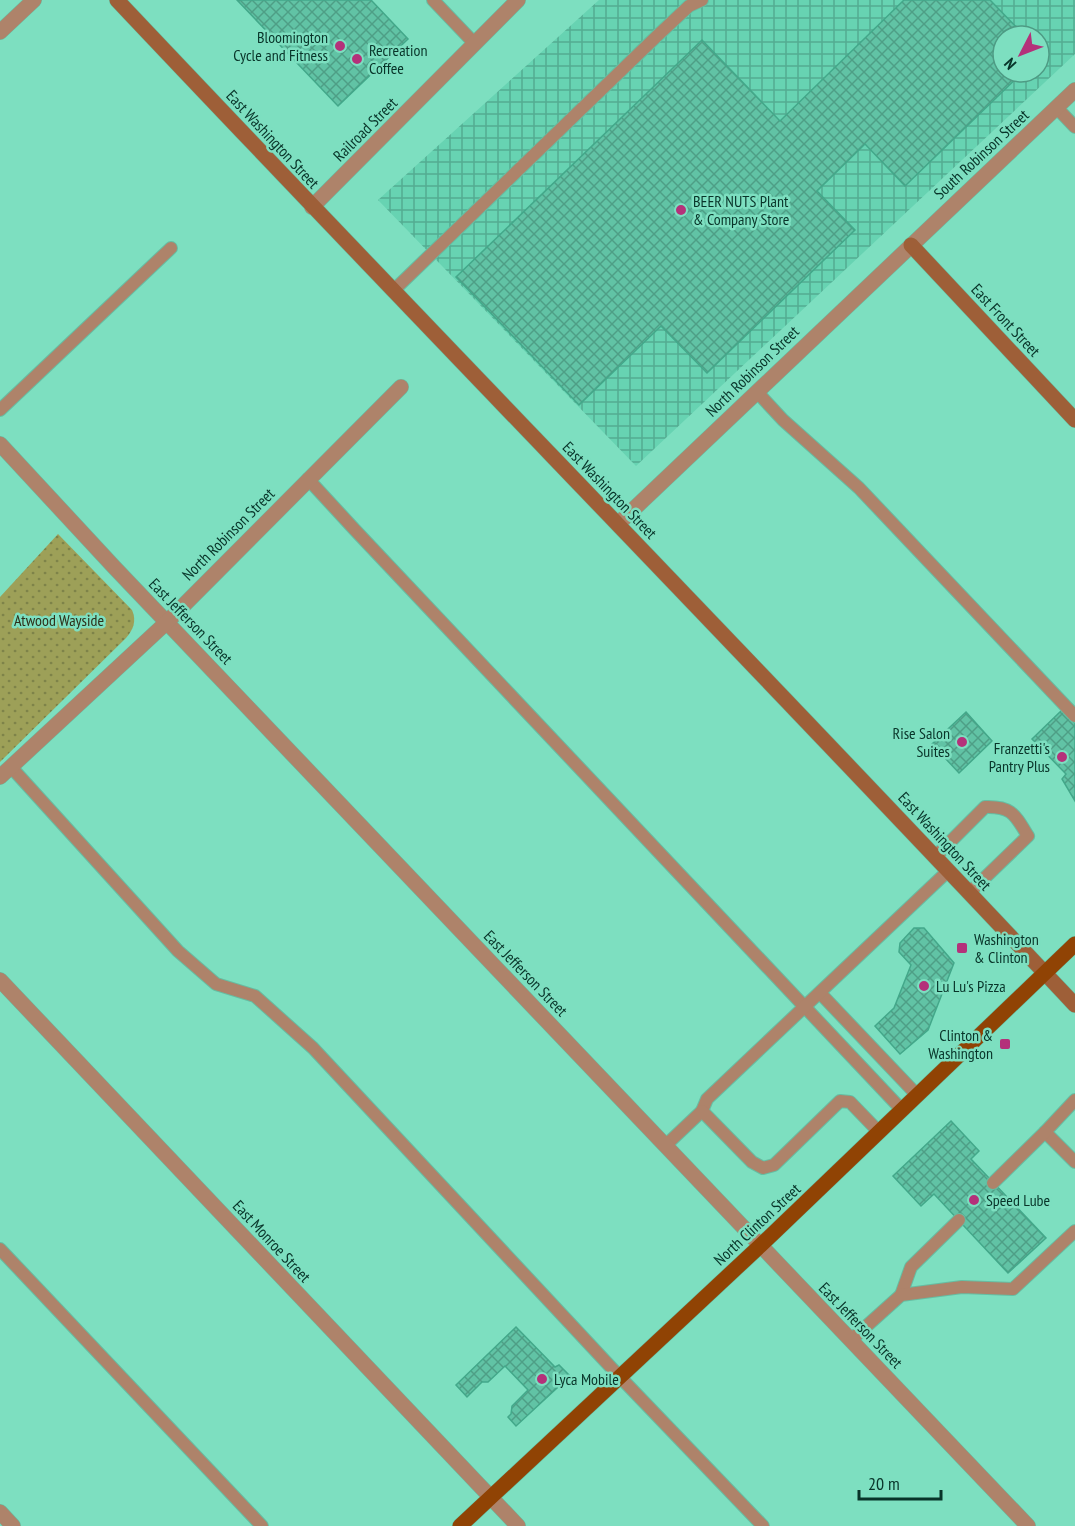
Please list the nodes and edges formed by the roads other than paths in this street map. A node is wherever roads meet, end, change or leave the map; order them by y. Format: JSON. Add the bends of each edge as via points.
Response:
{"nodes":[{"id":1,"x":34,"y":0,"type":"edge"},
{"id":2,"x":117,"y":0,"type":"edge"},
{"id":3,"x":433,"y":0,"type":"edge"},
{"id":4,"x":518,"y":0,"type":"edge"},
{"id":5,"x":702,"y":0,"type":"edge"},
{"id":6,"x":0,"y":32,"type":"edge"},
{"id":7,"x":475,"y":44,"type":"junction"},
{"id":8,"x":1075,"y":90,"type":"edge"},
{"id":9,"x":1056,"y":107,"type":"junction"},
{"id":10,"x":1075,"y":127,"type":"edge"},
{"id":11,"x":312,"y":207,"type":"junction"},
{"id":12,"x":911,"y":245,"type":"junction"},
{"id":13,"x":171,"y":248,"type":"dead end"},
{"id":14,"x":393,"y":291,"type":"junction"},
{"id":15,"x":401,"y":387,"type":"dead end"},
{"id":16,"x":757,"y":392,"type":"junction"},
{"id":17,"x":0,"y":410,"type":"edge"},
{"id":18,"x":1075,"y":420,"type":"edge"},
{"id":19,"x":0,"y":444,"type":"edge"},
{"id":20,"x":308,"y":478,"type":"junction"},
{"id":21,"x":618,"y":524,"type":"junction"},
{"id":22,"x":167,"y":622,"type":"junction"},
{"id":23,"x":1075,"y":716,"type":"edge"},
{"id":24,"x":6,"y":772,"type":"edge"},
{"id":25,"x":935,"y":857,"type":"junction"},
{"id":26,"x":948,"y":871,"type":"junction"},
{"id":27,"x":969,"y":893,"type":"junction"},
{"id":28,"x":1075,"y":944,"type":"edge"},
{"id":29,"x":1045,"y":973,"type":"junction"},
{"id":30,"x":0,"y":980,"type":"edge"},
{"id":31,"x":820,"y":993,"type":"junction"},
{"id":32,"x":1075,"y":1005,"type":"edge"},
{"id":33,"x":805,"y":1007,"type":"junction"},
{"id":34,"x":917,"y":1095,"type":"junction"},
{"id":35,"x":1075,"y":1100,"type":"edge"},
{"id":36,"x":902,"y":1110,"type":"junction"},
{"id":37,"x":702,"y":1111,"type":"junction"},
{"id":38,"x":879,"y":1132,"type":"junction"},
{"id":39,"x":1045,"y":1132,"type":"junction"},
{"id":40,"x":666,"y":1145,"type":"junction"},
{"id":41,"x":1075,"y":1162,"type":"edge"},
{"id":42,"x":993,"y":1183,"type":"dead end"},
{"id":43,"x":958,"y":1220,"type":"dead end"},
{"id":44,"x":1075,"y":1231,"type":"edge"},
{"id":45,"x":761,"y":1245,"type":"junction"},
{"id":46,"x":0,"y":1249,"type":"edge"},
{"id":47,"x":900,"y":1295,"type":"junction"},
{"id":48,"x":851,"y":1340,"type":"junction"},
{"id":49,"x":620,"y":1377,"type":"junction"},
{"id":50,"x":490,"y":1497,"type":"junction"},
{"id":51,"x":0,"y":1512,"type":"edge"},
{"id":52,"x":13,"y":1526,"type":"edge"},
{"id":53,"x":262,"y":1526,"type":"edge"},
{"id":54,"x":460,"y":1526,"type":"edge"},
{"id":55,"x":518,"y":1526,"type":"edge"},
{"id":56,"x":764,"y":1526,"type":"edge"},
{"id":57,"x":1028,"y":1526,"type":"edge"}],
"edges":[{"from":1,"to":6,"type":"street"},
{"from":2,"to":11,"type":"main road","name":"East Washington Street"},
{"from":3,"to":7,"type":"lane"},
{"from":4,"to":7,"type":"street","name":"Railroad Street"},
{"from":5,"to":14,"type":"lane","via":[[689,6],[657,36]]},
{"from":7,"to":11,"type":"street","name":"Railroad Street"},
{"from":8,"to":9,"type":"street","name":"South Robinson Street"},
{"from":9,"to":10,"type":"lane"},
{"from":9,"to":12,"type":"street","name":"South Robinson Street"},
{"from":11,"to":14,"type":"main road","name":"East Washington Street"},
{"from":12,"to":16,"type":"street","name":"North Robinson Street"},
{"from":12,"to":18,"type":"main road","name":"East Front Street"},
{"from":13,"to":17,"type":"lane"},
{"from":14,"to":21,"type":"main road","name":"East Washington Street"},
{"from":15,"to":20,"type":"street","name":"North Robinson Street"},
{"from":16,"to":21,"type":"street","name":"North Robinson Street"},
{"from":16,"to":23,"type":"lane","via":[[859,488]]},
{"from":19,"to":22,"type":"street","name":"East Jefferson Street"},
{"from":20,"to":22,"type":"street","name":"North Robinson Street"},
{"from":20,"to":33,"type":"lane"},
{"from":21,"to":25,"type":"main road","name":"East Washington Street"},
{"from":22,"to":24,"type":"street","name":"North Robinson Street"},
{"from":22,"to":40,"type":"street","name":"East Jefferson Street"},
{"from":24,"to":49,"type":"lane","via":[[178,951],[216,984],[255,996],[313,1048]]},
{"from":25,"to":26,"type":"main road","name":"East Washington Street"},
{"from":25,"to":27,"type":"lane","via":[[986,807],[1000,806],[1013,812],[1028,836]]},
{"from":26,"to":27,"type":"main road","name":"East Washington Street"},
{"from":26,"to":31,"type":"lane"},
{"from":27,"to":29,"type":"main road","name":"East Washington Street"},
{"from":28,"to":29,"type":"main road","name":"North Clinton Street"},
{"from":29,"to":32,"type":"main road","name":"East Washington Street"},
{"from":29,"to":34,"type":"main road","name":"North Clinton Street"},
{"from":30,"to":50,"type":"street","name":"East Monroe Street"},
{"from":31,"to":33,"type":"lane"},
{"from":31,"to":34,"type":"lane"},
{"from":33,"to":36,"type":"lane"},
{"from":33,"to":37,"type":"lane","via":[[707,1099]]},
{"from":34,"to":36,"type":"main road","name":"North Clinton Street"},
{"from":35,"to":39,"type":"lane"},
{"from":36,"to":38,"type":"main road","name":"North Clinton Street"},
{"from":37,"to":38,"type":"lane","via":[[752,1162],[763,1168],[774,1165],[840,1101],[850,1102]]},
{"from":37,"to":40,"type":"lane"},
{"from":38,"to":45,"type":"main road","name":"North Clinton Street"},
{"from":39,"to":41,"type":"lane"},
{"from":39,"to":42,"type":"lane"},
{"from":40,"to":45,"type":"street","name":"East Jefferson Street"},
{"from":43,"to":47,"type":"lane","via":[[911,1267]]},
{"from":44,"to":47,"type":"lane","via":[[1013,1290],[962,1287]]},
{"from":45,"to":48,"type":"street","name":"East Jefferson Street"},
{"from":45,"to":49,"type":"main road","name":"North Clinton Street"},
{"from":46,"to":53,"type":"lane"},
{"from":47,"to":48,"type":"lane"},
{"from":48,"to":57,"type":"street","name":"East Jefferson Street"},
{"from":49,"to":50,"type":"main road","name":"North Clinton Street"},
{"from":49,"to":56,"type":"lane"},
{"from":50,"to":54,"type":"main road","name":"North Clinton Street"},
{"from":50,"to":55,"type":"street","name":"East Monroe Street"},
{"from":51,"to":52,"type":"street"}]}
